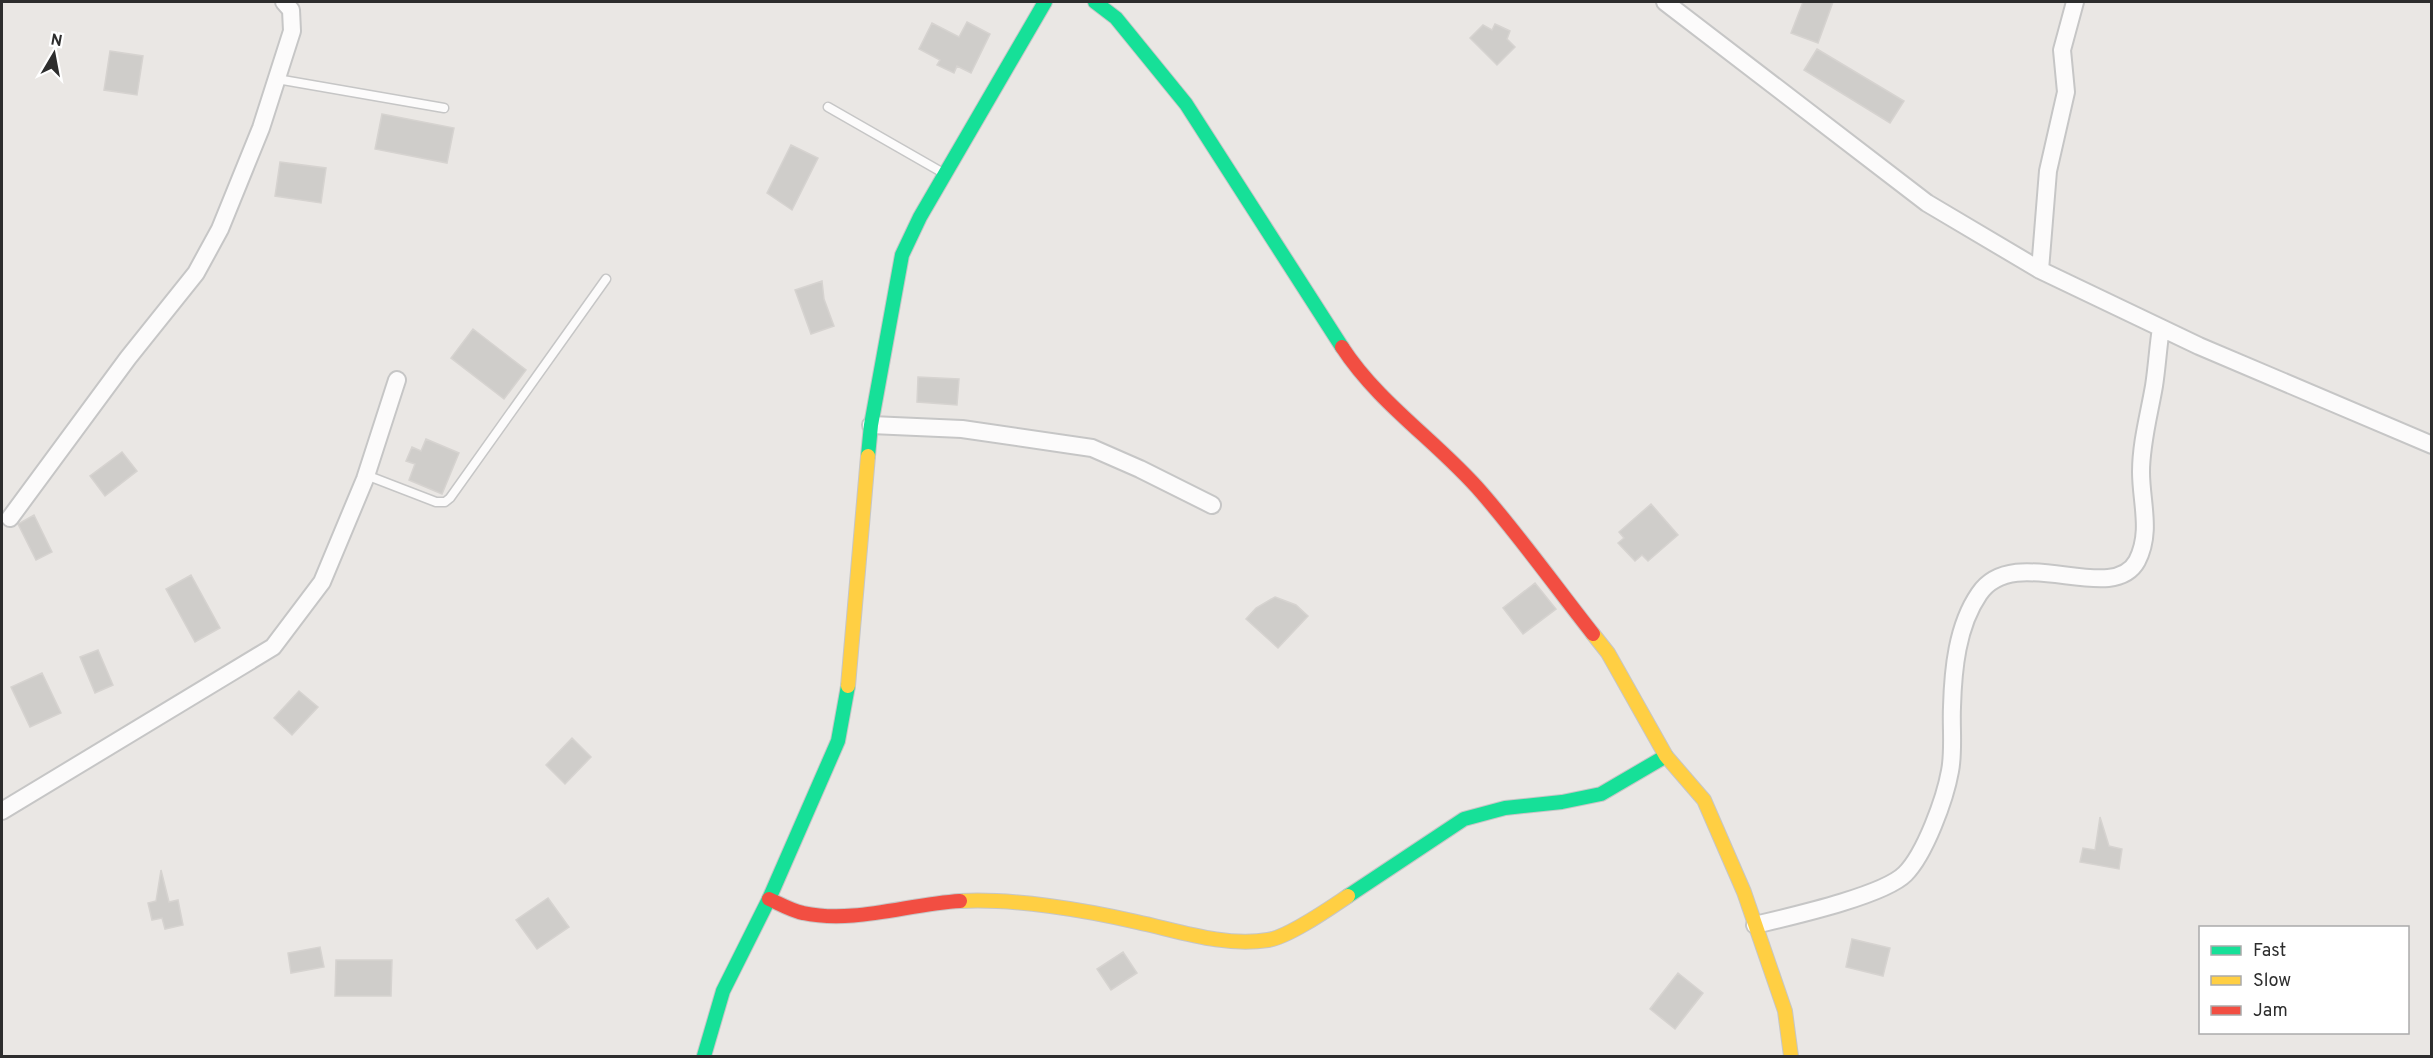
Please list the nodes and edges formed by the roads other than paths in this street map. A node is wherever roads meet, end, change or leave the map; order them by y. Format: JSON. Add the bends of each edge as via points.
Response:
{"nodes":[{"id":1,"x":284,"y":2,"type":"edge"},
{"id":2,"x":1045,"y":2,"type":"edge"},
{"id":3,"x":1095,"y":2,"type":"edge"},
{"id":4,"x":1665,"y":2,"type":"edge"},
{"id":5,"x":2075,"y":2,"type":"edge"},
{"id":6,"x":277,"y":78,"type":"junction"},
{"id":7,"x":828,"y":107,"type":"dead end"},
{"id":8,"x":444,"y":108,"type":"dead end"},
{"id":9,"x":945,"y":175,"type":"junction"},
{"id":10,"x":2040,"y":270,"type":"junction"},
{"id":11,"x":606,"y":279,"type":"dead end"},
{"id":12,"x":2161,"y":328,"type":"junction"},
{"id":13,"x":398,"y":380,"type":"dead end"},
{"id":14,"x":871,"y":425,"type":"junction"},
{"id":15,"x":2432,"y":446,"type":"edge"},
{"id":16,"x":366,"y":475,"type":"junction"},
{"id":17,"x":1212,"y":505,"type":"dead end"},
{"id":18,"x":10,"y":518,"type":"dead end"},
{"id":19,"x":1666,"y":756,"type":"junction"},
{"id":20,"x":2,"y":811,"type":"edge"},
{"id":21,"x":769,"y":899,"type":"junction"},
{"id":22,"x":1755,"y":926,"type":"junction"},
{"id":23,"x":704,"y":1056,"type":"edge"},
{"id":24,"x":1791,"y":1056,"type":"edge"}],
"edges":[{"from":1,"to":6,"type":"street","via":[[291,10],[292,31]]},
{"from":2,"to":9,"type":"street"},
{"from":3,"to":19,"type":"street","via":[[1116,18],[1186,104],[1352,362],[1481,492],[1608,653]]},
{"from":4,"to":10,"type":"street","via":[[1927,203]]},
{"from":5,"to":10,"type":"street","via":[[2062,50],[2066,92],[2048,171]]},
{"from":6,"to":8,"type":"lane"},
{"from":6,"to":18,"type":"street","via":[[240,183],[196,273]]},
{"from":7,"to":9,"type":"lane"},
{"from":9,"to":14,"type":"street","via":[[902,255]]},
{"from":10,"to":12,"type":"street"},
{"from":11,"to":16,"type":"lane","via":[[450,498],[436,501]]},
{"from":12,"to":15,"type":"street"},
{"from":12,"to":22,"type":"street","via":[[2141,472],[2146,527],[2136,563],[2125,575],[2105,579],[2016,572],[1995,578],[1979,592],[1966,620],[1953,672],[1950,770],[1916,859],[1904,875],[1874,891]]},
{"from":13,"to":16,"type":"street"},
{"from":14,"to":17,"type":"street","via":[[962,429],[1092,448]]},
{"from":14,"to":21,"type":"street","via":[[848,684],[838,741]]},
{"from":16,"to":20,"type":"street","via":[[322,582],[273,647]]},
{"from":19,"to":21,"type":"street","via":[[1601,794],[1506,808],[1464,819],[1317,916],[1270,940],[1225,941],[1107,915],[974,900],[834,916],[802,913]]},
{"from":19,"to":22,"type":"street","via":[[1704,800]]},
{"from":21,"to":23,"type":"street","via":[[723,991]]},
{"from":22,"to":24,"type":"street","via":[[1785,1011]]}]}
